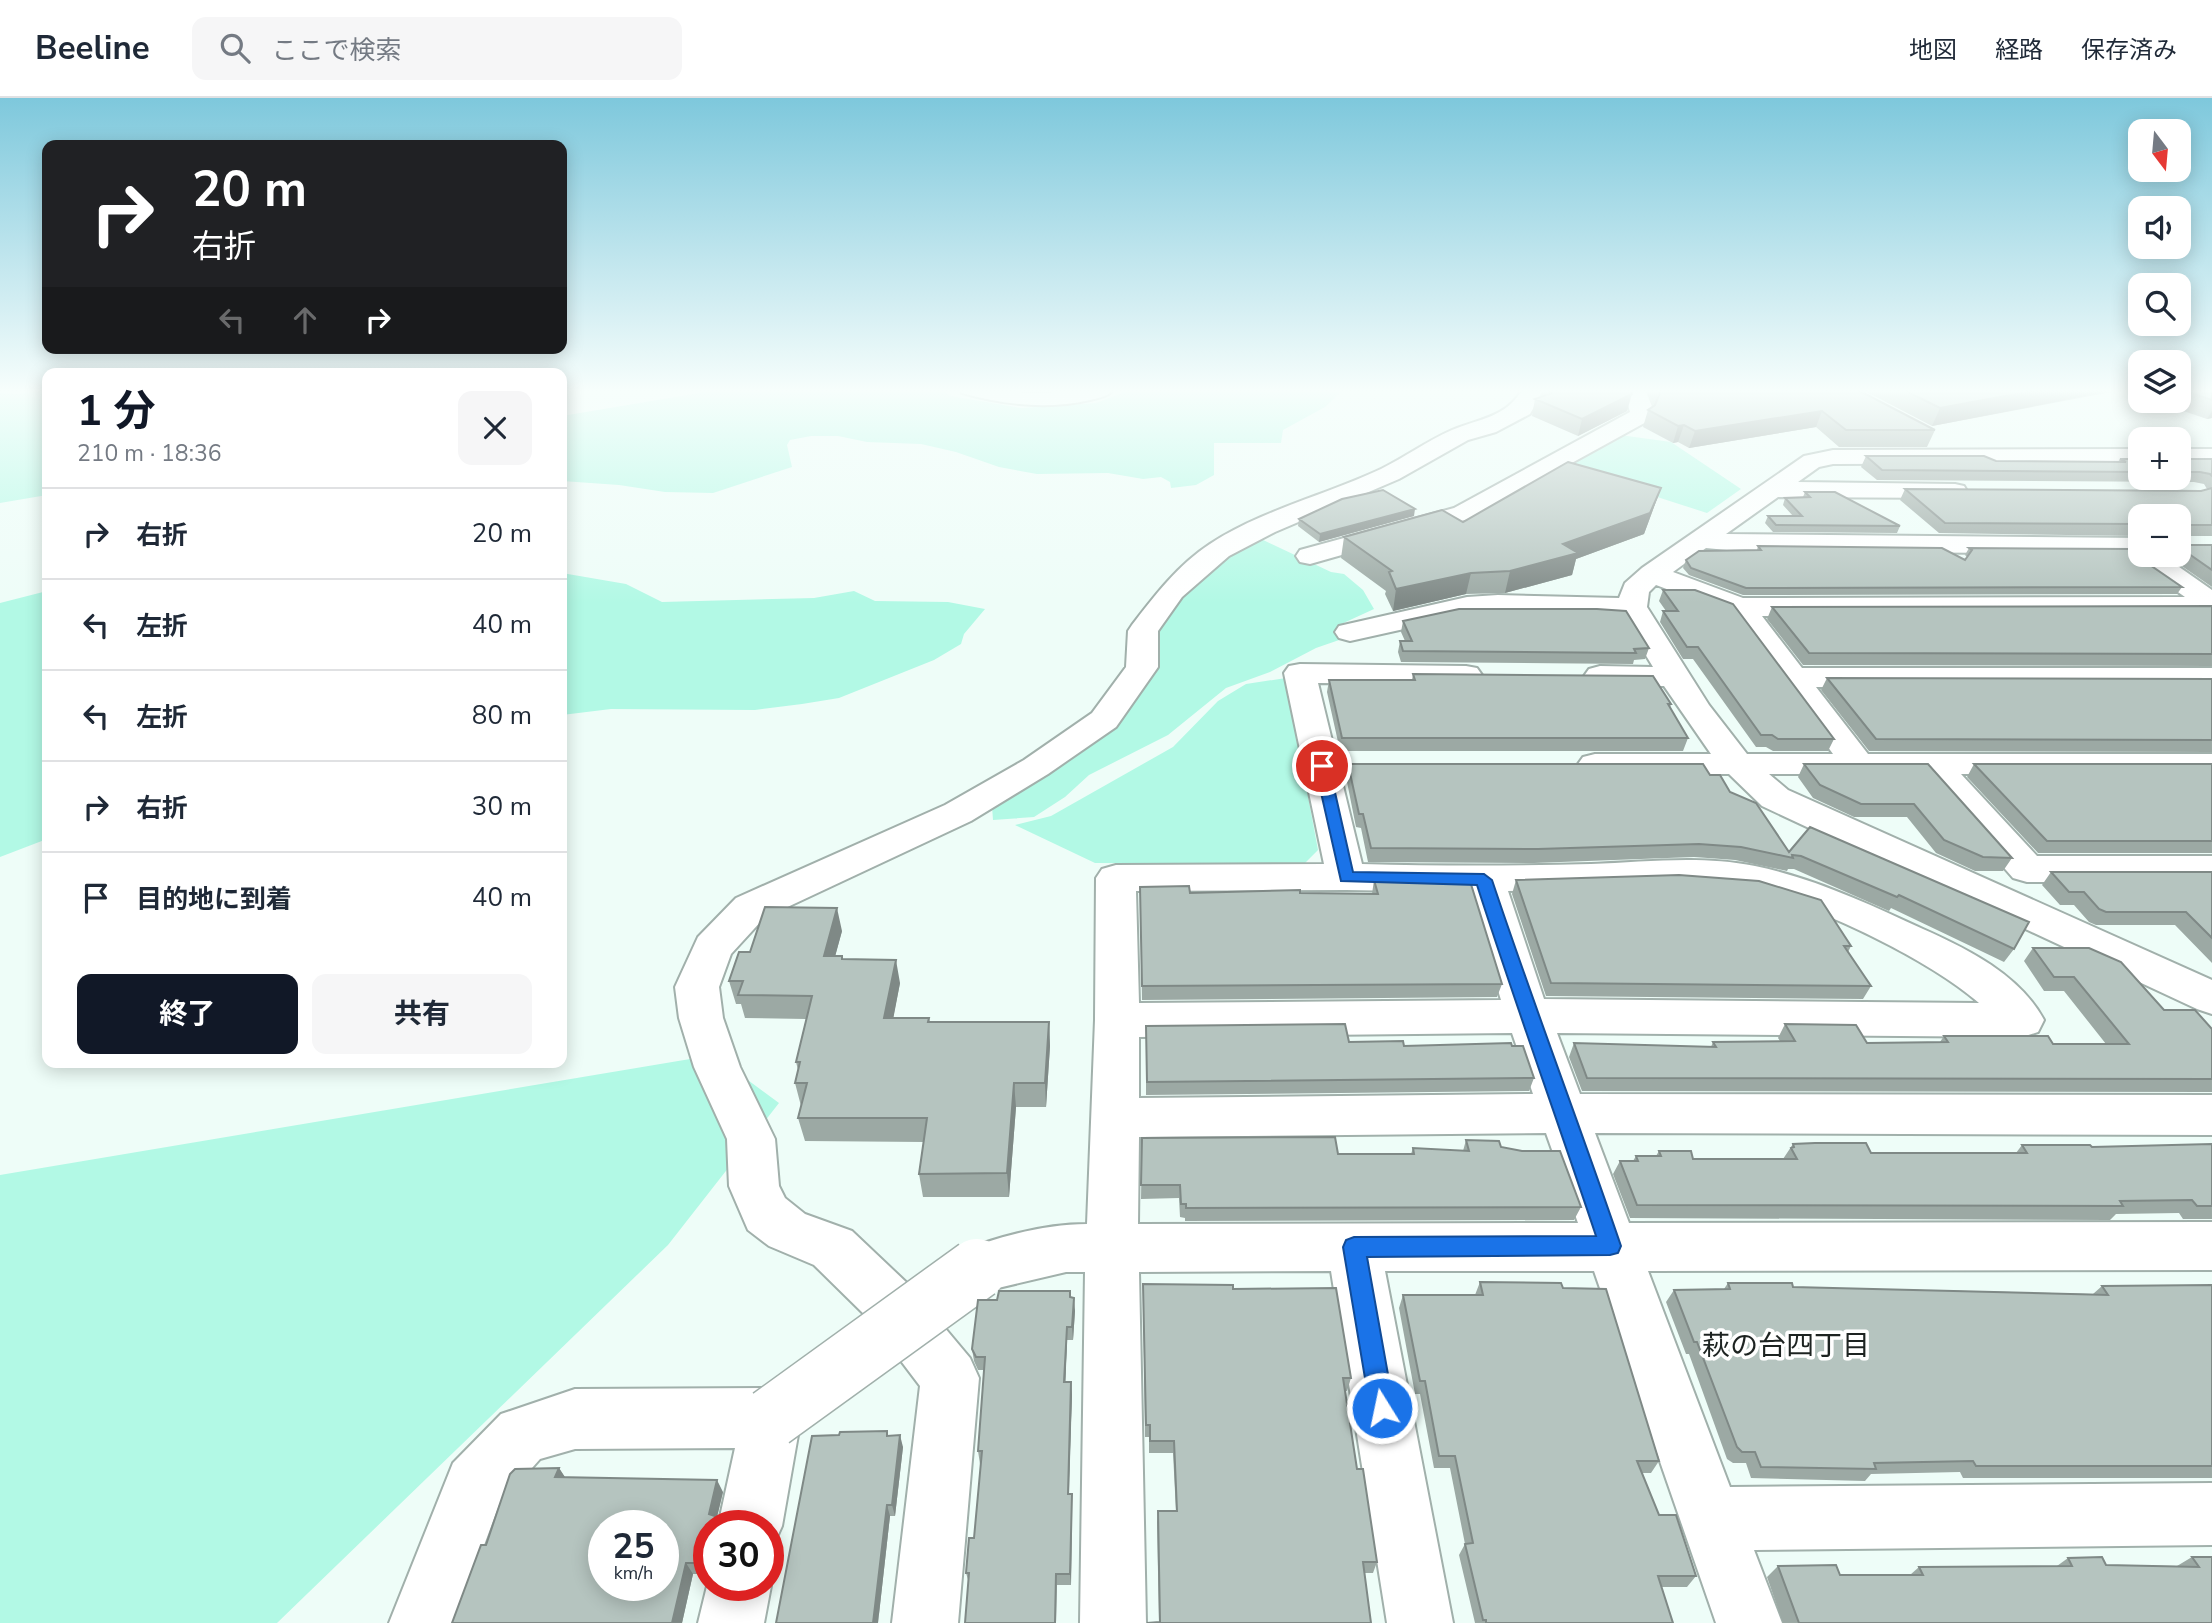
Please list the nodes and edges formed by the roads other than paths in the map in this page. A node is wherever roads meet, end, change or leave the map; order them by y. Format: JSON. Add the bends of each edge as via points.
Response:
{"nodes":[{"id":1,"x":1415,"y":460,"type":"edge"},
{"id":2,"x":1559,"y":460,"type":"edge"},
{"id":3,"x":1816,"y":460,"type":"edge"},
{"id":4,"x":1771,"y":489,"type":"junction"},
{"id":5,"x":1973,"y":491,"type":"edge"},
{"id":6,"x":2100,"y":523,"type":"edge"},
{"id":7,"x":1701,"y":540,"type":"junction"},
{"id":8,"x":2128,"y":542,"type":"edge"},
{"id":9,"x":2128,"y":550,"type":"edge"},
{"id":10,"x":1310,"y":556,"type":"dead end"},
{"id":11,"x":2162,"y":567,"type":"edge"},
{"id":12,"x":1652,"y":574,"type":"junction"},
{"id":13,"x":2212,"y":604,"type":"edge"},
{"id":14,"x":1632,"y":607,"type":"junction"},
{"id":15,"x":1740,"y":607,"type":"junction"},
{"id":16,"x":1350,"y":632,"type":"dead end"},
{"id":17,"x":1493,"y":675,"type":"edge"},
{"id":18,"x":1574,"y":676,"type":"edge"},
{"id":19,"x":1675,"y":677,"type":"junction"},
{"id":20,"x":1793,"y":677,"type":"junction"},
{"id":21,"x":2212,"y":678,"type":"edge"},
{"id":22,"x":1735,"y":763,"type":"junction"},
{"id":23,"x":1557,"y":764,"type":"edge"},
{"id":24,"x":1858,"y":764,"type":"junction"},
{"id":25,"x":1933,"y":764,"type":"junction"},
{"id":26,"x":2212,"y":764,"type":"edge"},
{"id":27,"x":2212,"y":869,"type":"edge"},
{"id":28,"x":1346,"y":877,"type":"junction"},
{"id":29,"x":1484,"y":880,"type":"junction"},
{"id":30,"x":2212,"y":998,"type":"edge"},
{"id":31,"x":1528,"y":1016,"type":"junction"},
{"id":32,"x":1117,"y":1020,"type":"junction"},
{"id":33,"x":1566,"y":1113,"type":"junction"},
{"id":34,"x":2212,"y":1115,"type":"edge"},
{"id":35,"x":1115,"y":1118,"type":"junction"},
{"id":36,"x":1610,"y":1246,"type":"junction"},
{"id":37,"x":2212,"y":1246,"type":"edge"},
{"id":38,"x":1354,"y":1247,"type":"junction"},
{"id":39,"x":1112,"y":1248,"type":"junction"},
{"id":40,"x":771,"y":1418,"type":"junction"},
{"id":41,"x":753,"y":1510,"type":"edge"},
{"id":42,"x":2212,"y":1514,"type":"edge"},
{"id":43,"x":1711,"y":1519,"type":"junction"},
{"id":44,"x":735,"y":1601,"type":"edge"},
{"id":45,"x":422,"y":1623,"type":"edge"},
{"id":46,"x":731,"y":1623,"type":"edge"},
{"id":47,"x":925,"y":1623,"type":"edge"},
{"id":48,"x":1113,"y":1623,"type":"edge"},
{"id":49,"x":1420,"y":1623,"type":"edge"},
{"id":50,"x":1749,"y":1623,"type":"edge"}],
"edges":[{"from":1,"to":47,"type":"street","via":[[1219,550],[1172,591],[1143,631],[1142,667],[1104,720],[958,813],[750,908],[713,947],[697,987],[701,1018],[717,1067],[751,1139],[754,1186],[766,1214],[787,1230],[833,1248],[889,1302],[950,1378]]},
{"from":2,"to":10,"type":"street","via":[[1463,513]]},
{"from":3,"to":4,"type":"street"},
{"from":4,"to":5,"type":"street"},
{"from":4,"to":7,"type":"street"},
{"from":6,"to":8,"type":"street"},
{"from":7,"to":9,"type":"street"},
{"from":7,"to":12,"type":"street"},
{"from":11,"to":13,"type":"street"},
{"from":12,"to":14,"type":"street","via":[[1636,589]]},
{"from":12,"to":15,"type":"street"},
{"from":13,"to":15,"type":"street"},
{"from":14,"to":16,"type":"street","via":[[1488,604]]},
{"from":14,"to":19,"type":"street"},
{"from":15,"to":20,"type":"street"},
{"from":17,"to":28,"type":"street","via":[[1300,673],[1336,764]]},
{"from":18,"to":19,"type":"street"},
{"from":19,"to":22,"type":"street"},
{"from":20,"to":21,"type":"street"},
{"from":20,"to":24,"type":"street"},
{"from":22,"to":23,"type":"street"},
{"from":22,"to":24,"type":"street"},
{"from":22,"to":30,"type":"street","via":[[1775,799]]},
{"from":24,"to":25,"type":"street"},
{"from":25,"to":26,"type":"street"},
{"from":25,"to":27,"type":"street","via":[[2027,869]]},
{"from":28,"to":29,"type":"street"},
{"from":28,"to":32,"type":"street","via":[[1116,878]]},
{"from":29,"to":31,"type":"street"},
{"from":29,"to":31,"type":"street","via":[[1713,874],[1752,878],[1835,904],[1942,954],[2009,1003],[2022,1020]]},
{"from":31,"to":32,"type":"street"},
{"from":31,"to":33,"type":"street"},
{"from":32,"to":35,"type":"street"},
{"from":33,"to":34,"type":"street"},
{"from":33,"to":35,"type":"street"},
{"from":33,"to":36,"type":"street"},
{"from":35,"to":39,"type":"street"},
{"from":36,"to":37,"type":"street"},
{"from":36,"to":38,"type":"street"},
{"from":36,"to":43,"type":"street"},
{"from":38,"to":39,"type":"street"},
{"from":38,"to":49,"type":"street"},
{"from":39,"to":40,"type":"street","bridge":true,"via":[[1066,1248],[977,1269]]},
{"from":39,"to":48,"type":"street"},
{"from":40,"to":41,"type":"street"},
{"from":40,"to":45,"type":"street","via":[[575,1419],[522,1435],[475,1485]]},
{"from":42,"to":43,"type":"street"},
{"from":43,"to":50,"type":"street"},
{"from":44,"to":46,"type":"street"}]}
